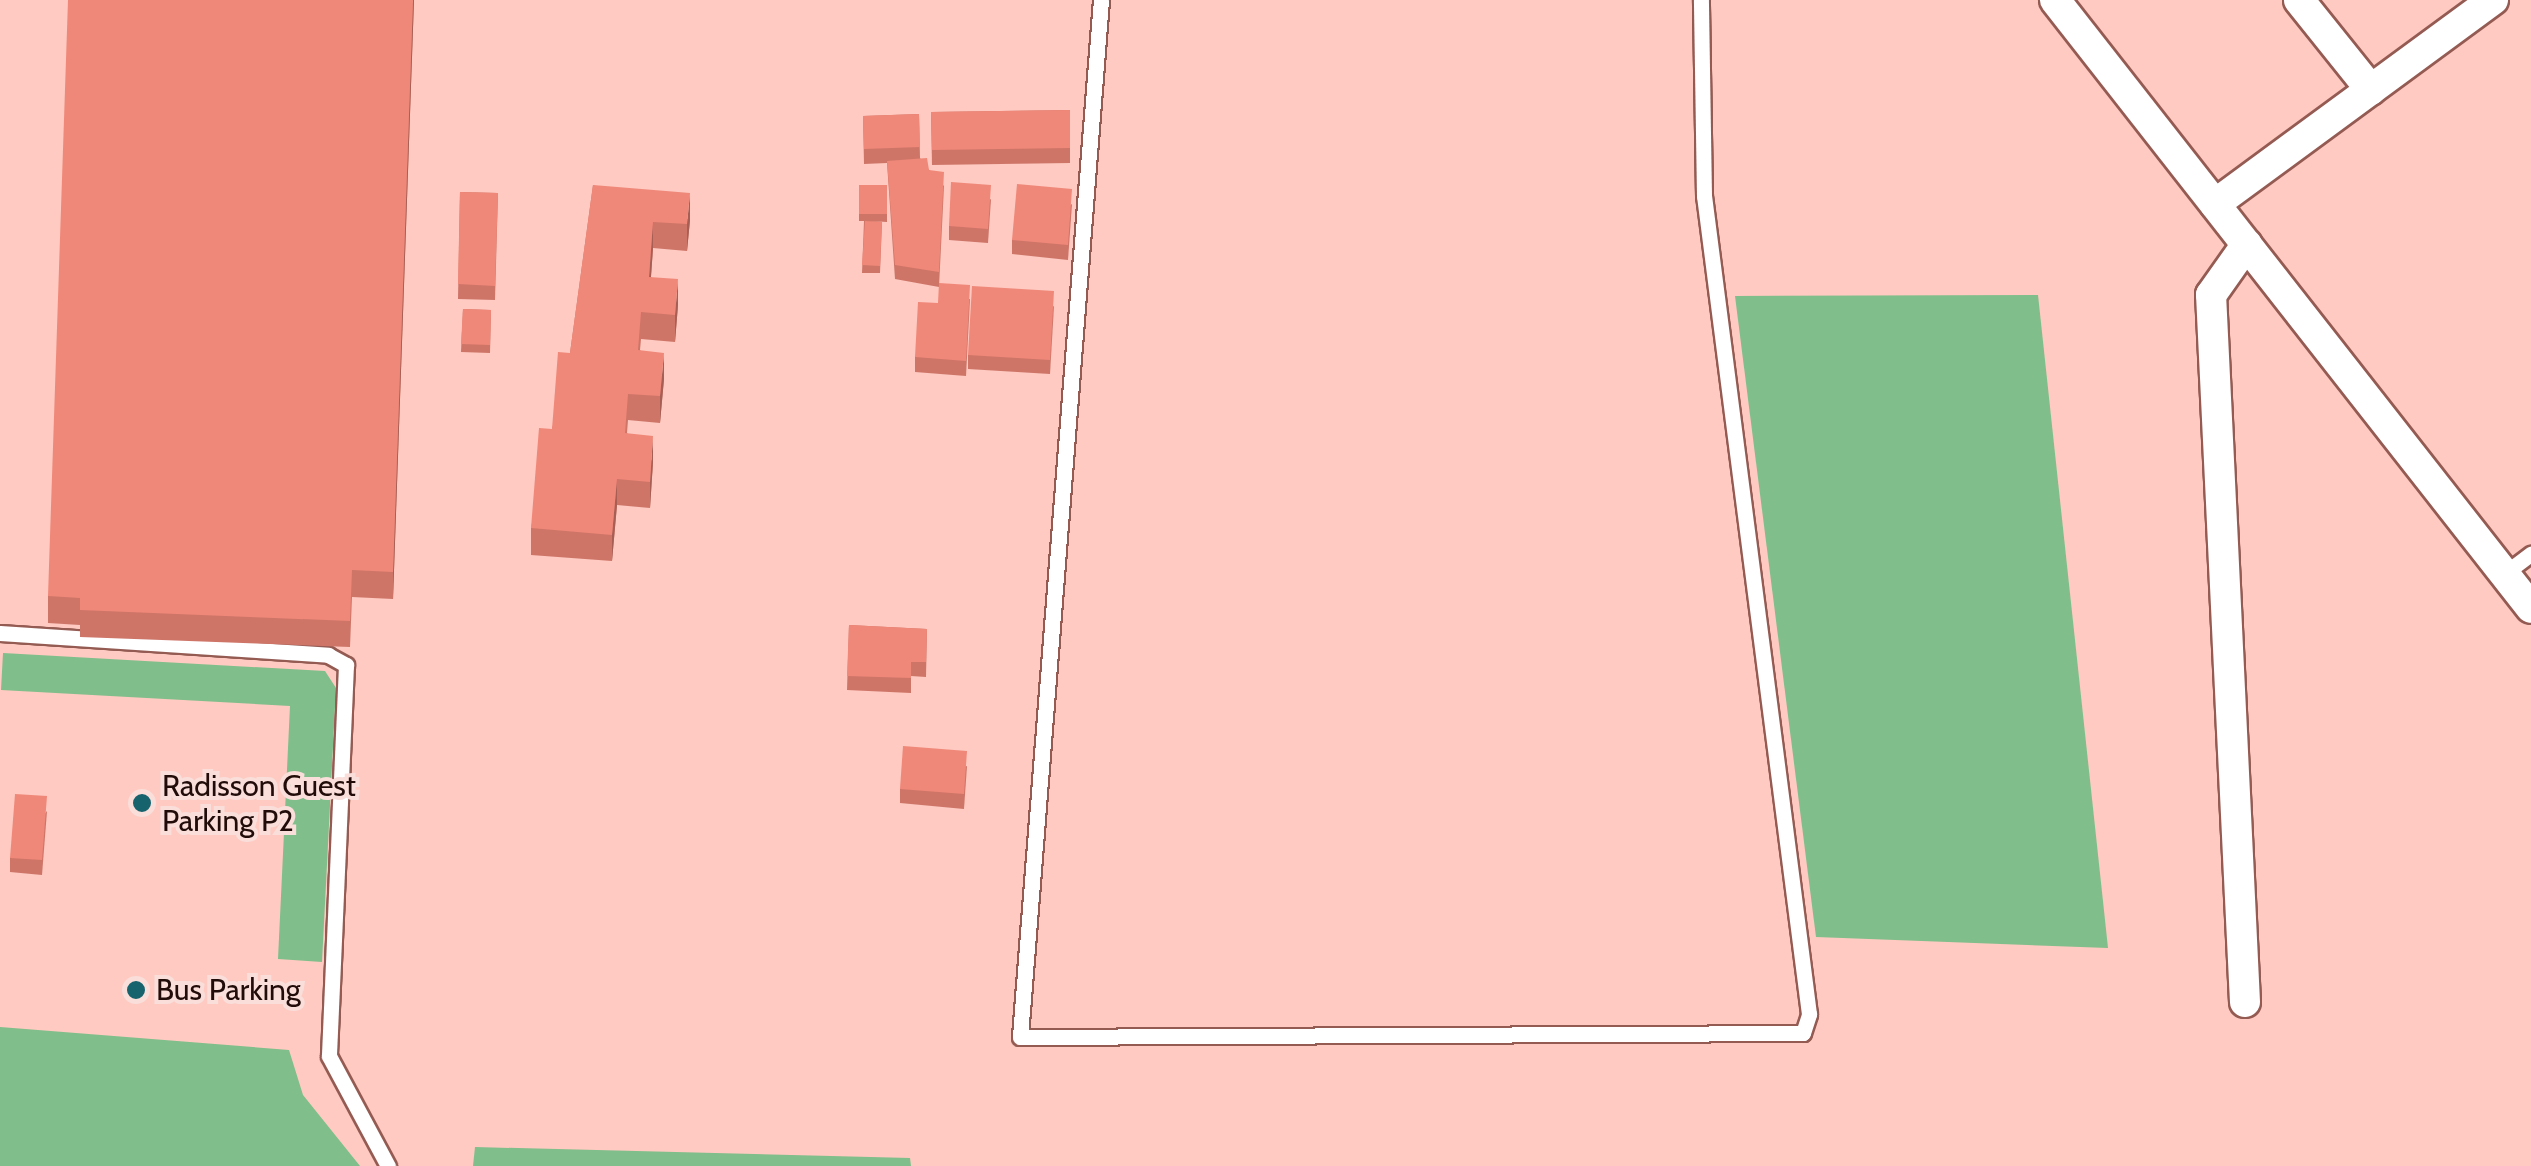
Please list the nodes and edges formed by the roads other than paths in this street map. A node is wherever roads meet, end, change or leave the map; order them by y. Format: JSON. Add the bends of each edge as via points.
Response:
{"nodes":[{"id":1,"x":1101,"y":0,"type":"edge"},
{"id":2,"x":1701,"y":0,"type":"edge"},
{"id":3,"x":2055,"y":0,"type":"edge"},
{"id":4,"x":2298,"y":0,"type":"edge"},
{"id":5,"x":2493,"y":0,"type":"edge"},
{"id":6,"x":2371,"y":90,"type":"junction"},
{"id":7,"x":2215,"y":204,"type":"junction"},
{"id":8,"x":2246,"y":244,"type":"junction"},
{"id":9,"x":2531,"y":554,"type":"edge"},
{"id":10,"x":2504,"y":574,"type":"junction"},
{"id":11,"x":2531,"y":608,"type":"edge"},
{"id":12,"x":0,"y":633,"type":"edge"},
{"id":13,"x":2245,"y":1002,"type":"dead end"},
{"id":14,"x":388,"y":1166,"type":"edge"}],
"edges":[{"from":1,"to":2,"type":"lane","via":[[1020,1037],[1803,1034],[1808,1014],[1704,196]]},
{"from":3,"to":7,"type":"street"},
{"from":4,"to":6,"type":"street"},
{"from":5,"to":6,"type":"street"},
{"from":6,"to":7,"type":"street"},
{"from":7,"to":8,"type":"street"},
{"from":8,"to":10,"type":"street"},
{"from":8,"to":13,"type":"street","via":[[2211,295]]},
{"from":9,"to":10,"type":"lane"},
{"from":10,"to":11,"type":"street"},
{"from":12,"to":14,"type":"lane","via":[[328,656],[346,665],[329,1056]]}]}
